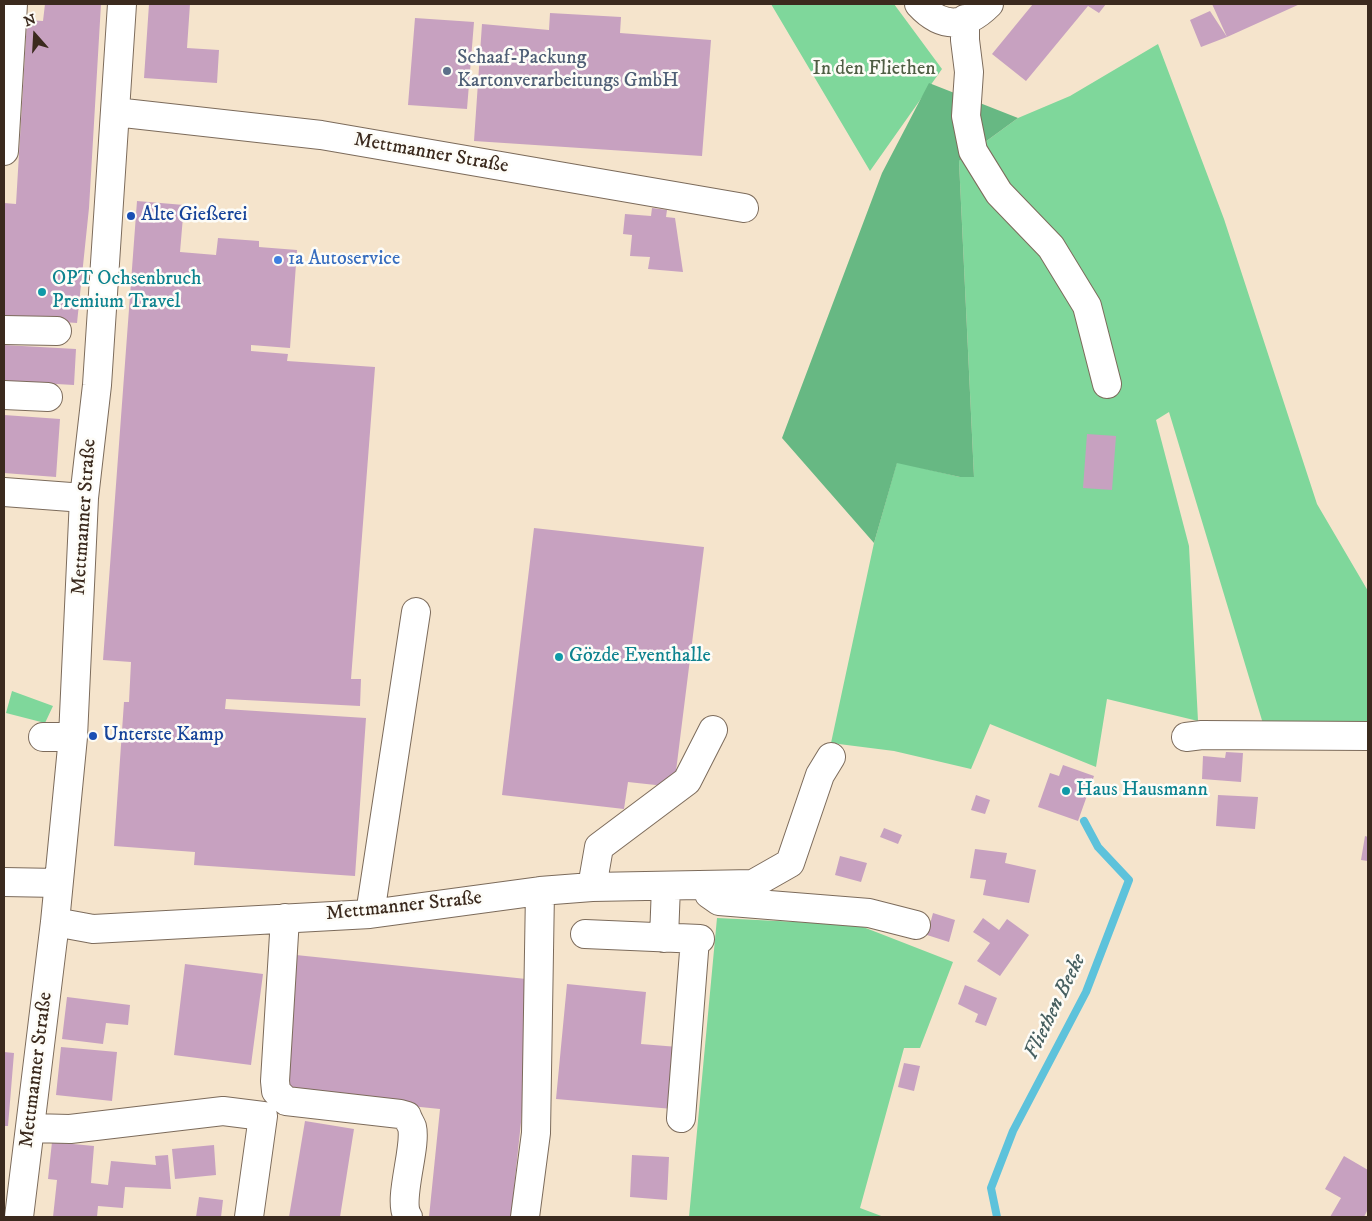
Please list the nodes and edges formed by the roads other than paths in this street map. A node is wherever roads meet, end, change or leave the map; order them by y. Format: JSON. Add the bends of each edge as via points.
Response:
{"nodes":[{"id":1,"x":13,"y":4,"type":"edge"},
{"id":2,"x":122,"y":4,"type":"edge"},
{"id":3,"x":919,"y":4,"type":"edge"},
{"id":4,"x":989,"y":4,"type":"edge"},
{"id":5,"x":965,"y":19,"type":"junction"},
{"id":6,"x":115,"y":112,"type":"junction"},
{"id":7,"x":4,"y":151,"type":"edge"},
{"id":8,"x":744,"y":208,"type":"dead end"},
{"id":9,"x":4,"y":330,"type":"edge"},
{"id":10,"x":57,"y":331,"type":"dead end"},
{"id":11,"x":1107,"y":384,"type":"dead end"},
{"id":12,"x":4,"y":395,"type":"edge"},
{"id":13,"x":48,"y":397,"type":"dead end"},
{"id":14,"x":4,"y":492,"type":"edge"},
{"id":15,"x":84,"y":498,"type":"junction"},
{"id":16,"x":416,"y":612,"type":"dead end"},
{"id":17,"x":713,"y":730,"type":"dead end"},
{"id":18,"x":73,"y":736,"type":"junction"},
{"id":19,"x":1368,"y":736,"type":"edge"},
{"id":20,"x":43,"y":737,"type":"dead end"},
{"id":21,"x":1186,"y":737,"type":"dead end"},
{"id":22,"x":831,"y":757,"type":"dead end"},
{"id":23,"x":4,"y":882,"type":"edge"},
{"id":24,"x":58,"y":883,"type":"junction"},
{"id":25,"x":695,"y":885,"type":"junction"},
{"id":26,"x":666,"y":886,"type":"junction"},
{"id":27,"x":592,"y":887,"type":"junction"},
{"id":28,"x":540,"y":891,"type":"junction"},
{"id":29,"x":370,"y":914,"type":"junction"},
{"id":30,"x":285,"y":918,"type":"junction"},
{"id":31,"x":55,"y":922,"type":"junction"},
{"id":32,"x":916,"y":925,"type":"dead end"},
{"id":33,"x":585,"y":934,"type":"dead end"},
{"id":34,"x":664,"y":938,"type":"junction"},
{"id":35,"x":681,"y":1118,"type":"dead end"},
{"id":36,"x":30,"y":1128,"type":"junction"},
{"id":37,"x":19,"y":1217,"type":"edge"},
{"id":38,"x":249,"y":1217,"type":"edge"},
{"id":39,"x":408,"y":1217,"type":"edge"},
{"id":40,"x":525,"y":1217,"type":"edge"}],
"edges":[{"from":1,"to":7,"type":"street"},
{"from":2,"to":6,"type":"street","name":"Mettmanner Straße"},
{"from":3,"to":5,"type":"street","via":[[929,15],[944,22],[958,23]]},
{"from":4,"to":5,"type":"street"},
{"from":5,"to":11,"type":"street","via":[[969,72],[966,116],[973,151],[999,193],[1051,247],[1086,306]]},
{"from":6,"to":8,"type":"street","name":"Mettmanner Straße","via":[[321,135]]},
{"from":6,"to":15,"type":"street","name":"Mettmanner Straße","via":[[97,385]]},
{"from":9,"to":10,"type":"street"},
{"from":12,"to":13,"type":"street"},
{"from":14,"to":15,"type":"street"},
{"from":15,"to":18,"type":"street","name":"Mettmanner Straße"},
{"from":16,"to":29,"type":"street"},
{"from":17,"to":27,"type":"street","via":[[687,781],[600,847]]},
{"from":18,"to":20,"type":"street"},
{"from":18,"to":24,"type":"street","name":"Mettmanner Straße"},
{"from":19,"to":21,"type":"street","via":[[1202,734]]},
{"from":22,"to":25,"type":"street","name":"Mettmanner Straße","via":[[820,775],[790,863],[753,884]]},
{"from":23,"to":24,"type":"street"},
{"from":24,"to":31,"type":"street","name":"Mettmanner Straße"},
{"from":25,"to":26,"type":"street","name":"Mettmanner Straße"},
{"from":25,"to":32,"type":"street","via":[[719,901],[869,912]]},
{"from":26,"to":27,"type":"street","name":"Mettmanner Straße"},
{"from":26,"to":34,"type":"street"},
{"from":27,"to":28,"type":"street","name":"Mettmanner Straße"},
{"from":28,"to":29,"type":"street","name":"Mettmanner Straße"},
{"from":28,"to":40,"type":"street","via":[[536,1133]]},
{"from":29,"to":30,"type":"street","name":"Mettmanner Straße"},
{"from":30,"to":31,"type":"street","name":"Mettmanner Straße","via":[[93,929]]},
{"from":30,"to":39,"type":"street","via":[[276,1092],[286,1101],[407,1116],[413,1128],[406,1198]]},
{"from":31,"to":36,"type":"street","name":"Mettmanner Straße"},
{"from":33,"to":34,"type":"street"},
{"from":34,"to":35,"type":"street","via":[[698,939]]},
{"from":36,"to":37,"type":"street","name":"Mettmanner Straße"},
{"from":36,"to":38,"type":"street","via":[[70,1129],[223,1111],[263,1116]]}]}
